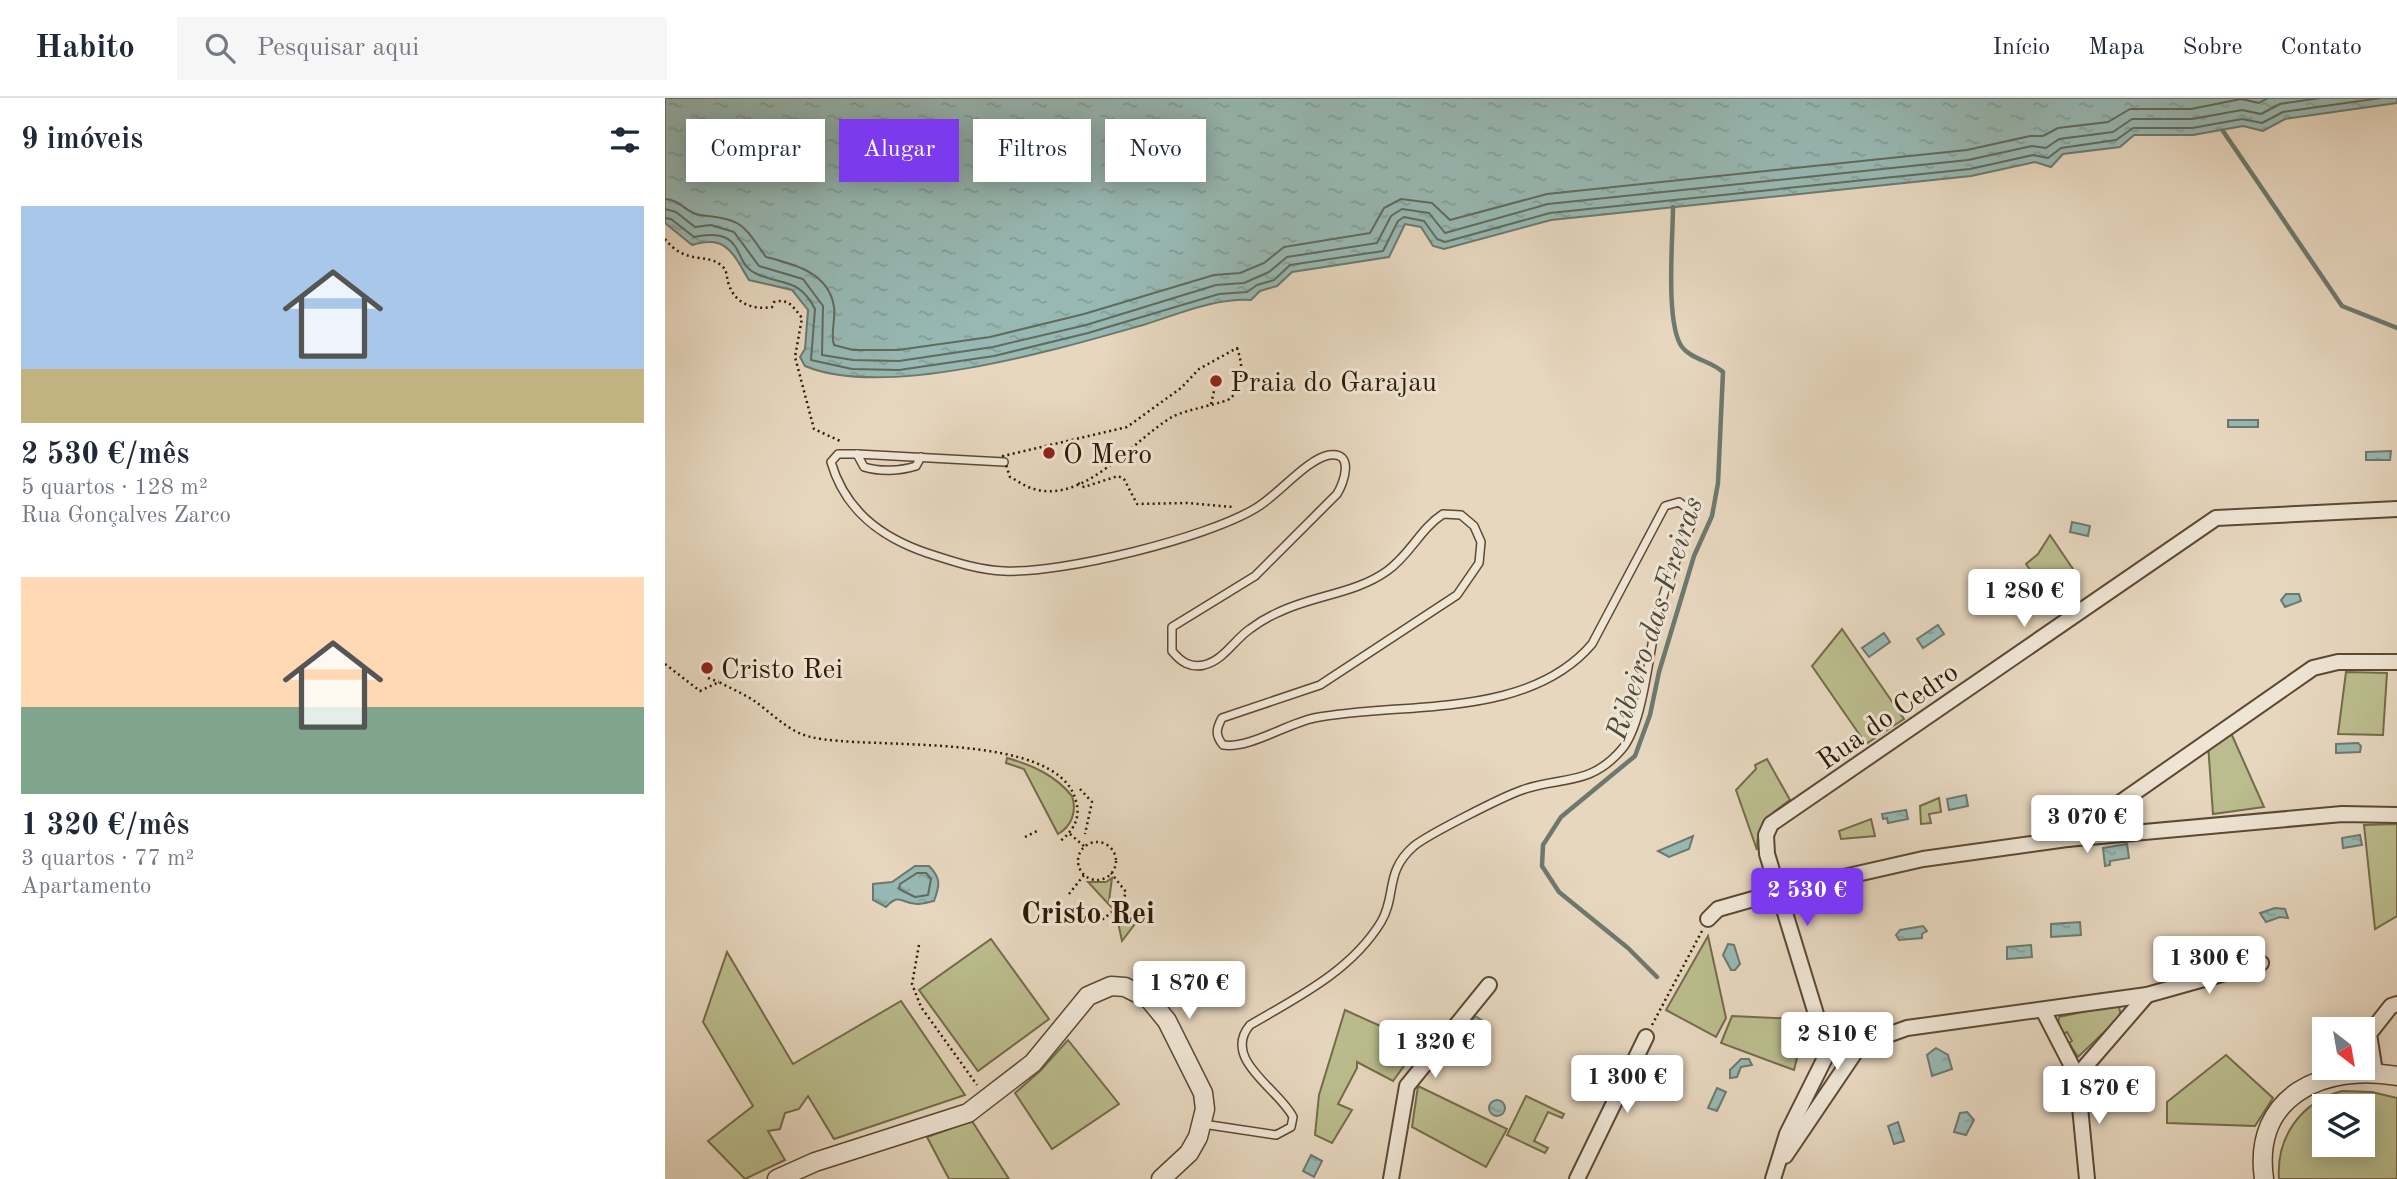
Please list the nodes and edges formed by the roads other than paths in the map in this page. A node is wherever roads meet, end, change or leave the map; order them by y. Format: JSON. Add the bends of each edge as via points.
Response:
{"nodes":[{"id":1,"x":857,"y":454,"type":"junction"},
{"id":2,"x":921,"y":457,"type":"junction"},
{"id":3,"x":1003,"y":459,"type":"road end"},
{"id":4,"x":2397,"y":509,"type":"edge"},
{"id":5,"x":2397,"y":662,"type":"edge"},
{"id":6,"x":2397,"y":815,"type":"edge"},
{"id":7,"x":2067,"y":839,"type":"junction"},
{"id":8,"x":1778,"y":892,"type":"junction"},
{"id":9,"x":1708,"y":919,"type":"road end"},
{"id":10,"x":2262,"y":963,"type":"dead end"},
{"id":11,"x":1489,"y":985,"type":"dead end"},
{"id":12,"x":2147,"y":995,"type":"junction"},
{"id":13,"x":2397,"y":1004,"type":"edge"},
{"id":14,"x":2043,"y":1010,"type":"junction"},
{"id":15,"x":2375,"y":1026,"type":"edge"},
{"id":16,"x":1646,"y":1037,"type":"road end"},
{"id":17,"x":2375,"y":1072,"type":"edge"},
{"id":18,"x":2077,"y":1076,"type":"junction"},
{"id":19,"x":2397,"y":1076,"type":"edge"},
{"id":20,"x":2316,"y":1080,"type":"edge"},
{"id":21,"x":1203,"y":1124,"type":"junction"},
{"id":22,"x":1776,"y":1172,"type":"edge"},
{"id":23,"x":777,"y":1179,"type":"edge"},
{"id":24,"x":1161,"y":1179,"type":"edge"},
{"id":25,"x":1391,"y":1179,"type":"edge"},
{"id":26,"x":1577,"y":1179,"type":"edge"},
{"id":27,"x":2087,"y":1179,"type":"edge"},
{"id":28,"x":2264,"y":1179,"type":"edge"}],
"edges":[{"from":1,"to":2,"type":"lane"},
{"from":1,"to":2,"type":"lane","via":[[864,467],[874,470],[905,470],[916,466]]},
{"from":1,"to":21,"type":"lane","via":[[842,454],[831,462],[837,483],[863,519],[916,549],[1002,571],[1036,571],[1197,533],[1254,509],[1316,460],[1331,454],[1341,458],[1347,468],[1346,479],[1328,503],[1255,576],[1172,627],[1172,651],[1188,665],[1216,660],[1248,629],[1279,612],[1373,580],[1389,570],[1443,514],[1461,515],[1474,526],[1481,542],[1479,563],[1457,595],[1320,685],[1221,718],[1216,729],[1219,740],[1236,747],[1313,718],[1503,696],[1545,682],[1579,659],[1591,644],[1665,506],[1679,502],[1691,511],[1692,523],[1659,608],[1636,721],[1623,748],[1601,768],[1571,782],[1523,789],[1416,845],[1400,860],[1379,925],[1331,978],[1244,1032],[1242,1054],[1287,1105],[1293,1117],[1291,1127],[1276,1135]]},
{"from":2,"to":3,"type":"lane"},
{"from":4,"to":8,"type":"street","name":"Rua do Cedro","via":[[2215,518],[1771,824],[1766,835],[1767,854]]},
{"from":5,"to":7,"type":"street","via":[[2337,662],[2313,668]]},
{"from":6,"to":7,"type":"street","via":[[2342,814]]},
{"from":7,"to":8,"type":"street","via":[[1923,859]]},
{"from":8,"to":9,"type":"street","via":[[1718,909]]},
{"from":8,"to":22,"type":"street","name":"Rua do Cedro","via":[[1817,1014],[1825,1058],[1787,1134]]},
{"from":10,"to":12,"type":"street"},
{"from":11,"to":25,"type":"street","via":[[1407,1086]]},
{"from":12,"to":14,"type":"street"},
{"from":12,"to":18,"type":"street"},
{"from":13,"to":15,"type":"street"},
{"from":14,"to":18,"type":"street"},
{"from":14,"to":22,"type":"street","via":[[1907,1028],[1860,1045]]},
{"from":16,"to":26,"type":"street"},
{"from":17,"to":19,"type":"street"},
{"from":18,"to":27,"type":"street"},
{"from":20,"to":28,"type":"street","via":[[2289,1098],[2270,1124],[2260,1153]]},
{"from":21,"to":23,"type":"street","via":[[1203,1093],[1167,1021],[1149,999],[1125,987],[1102,988],[1088,996],[1042,1053],[968,1113],[815,1162]]},
{"from":21,"to":24,"type":"street","via":[[1189,1153]]}]}
